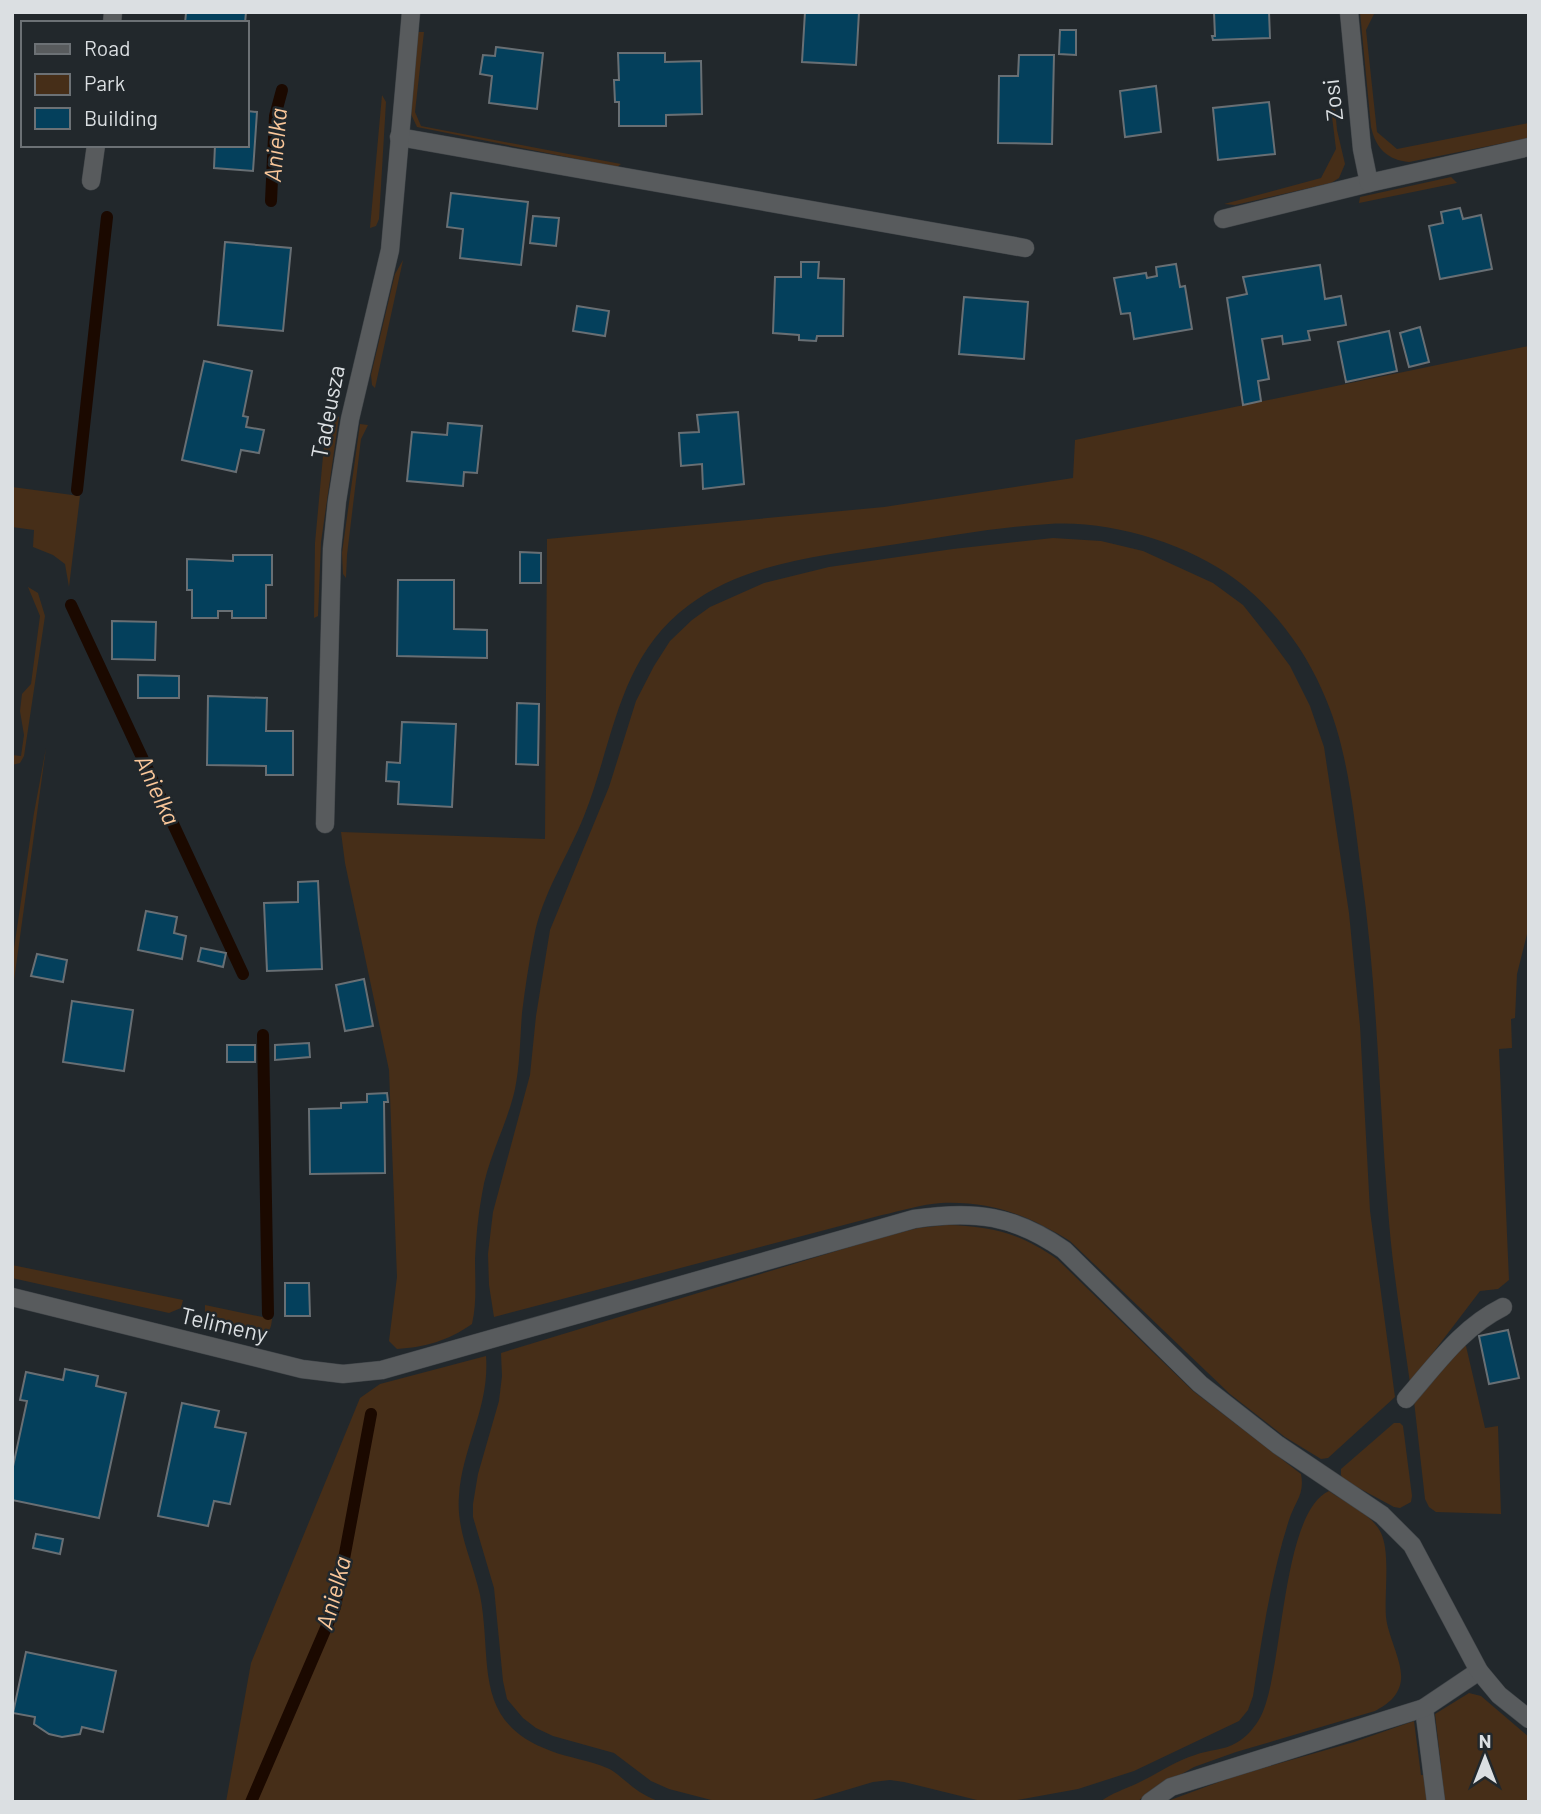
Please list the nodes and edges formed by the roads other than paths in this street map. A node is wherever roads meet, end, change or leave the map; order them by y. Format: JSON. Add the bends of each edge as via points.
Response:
{"nodes":[{"id":1,"x":411,"y":12,"type":"edge"},
{"id":2,"x":1349,"y":12,"type":"edge"},
{"id":3,"x":399,"y":136,"type":"junction"},
{"id":4,"x":96,"y":147,"type":"edge"},
{"id":5,"x":1529,"y":148,"type":"edge"},
{"id":6,"x":91,"y":181,"type":"dead end"},
{"id":7,"x":1369,"y":183,"type":"junction"},
{"id":8,"x":1223,"y":219,"type":"dead end"},
{"id":9,"x":1025,"y":247,"type":"dead end"},
{"id":10,"x":325,"y":824,"type":"dead end"},
{"id":11,"x":12,"y":1297,"type":"edge"},
{"id":12,"x":1503,"y":1307,"type":"dead end"},
{"id":13,"x":1406,"y":1399,"type":"dead end"},
{"id":14,"x":1479,"y":1671,"type":"junction"},
{"id":15,"x":1424,"y":1708,"type":"junction"},
{"id":16,"x":1529,"y":1719,"type":"edge"},
{"id":17,"x":1150,"y":1802,"type":"edge"},
{"id":18,"x":1436,"y":1802,"type":"edge"}],
"edges":[{"from":1,"to":3,"type":"street","name":"Tadeusza"},
{"from":2,"to":7,"type":"street","name":"Zosi"},
{"from":3,"to":9,"type":"street"},
{"from":3,"to":10,"type":"street","name":"Tadeusza","via":[[390,250],[350,419],[337,501]]},
{"from":4,"to":6,"type":"street"},
{"from":5,"to":7,"type":"street"},
{"from":7,"to":8,"type":"street"},
{"from":11,"to":14,"type":"street","name":"Telimeny","via":[[302,1369],[343,1374],[427,1358],[914,1219],[976,1215],[1006,1221],[1038,1232],[1064,1250],[1200,1384],[1278,1445],[1382,1515],[1412,1545]]},
{"from":12,"to":13,"type":"street","via":[[1468,1328]]},
{"from":14,"to":15,"type":"street"},
{"from":14,"to":16,"type":"street","name":"Telimeny"},
{"from":15,"to":17,"type":"street","via":[[1171,1787]]},
{"from":15,"to":18,"type":"street"}]}
